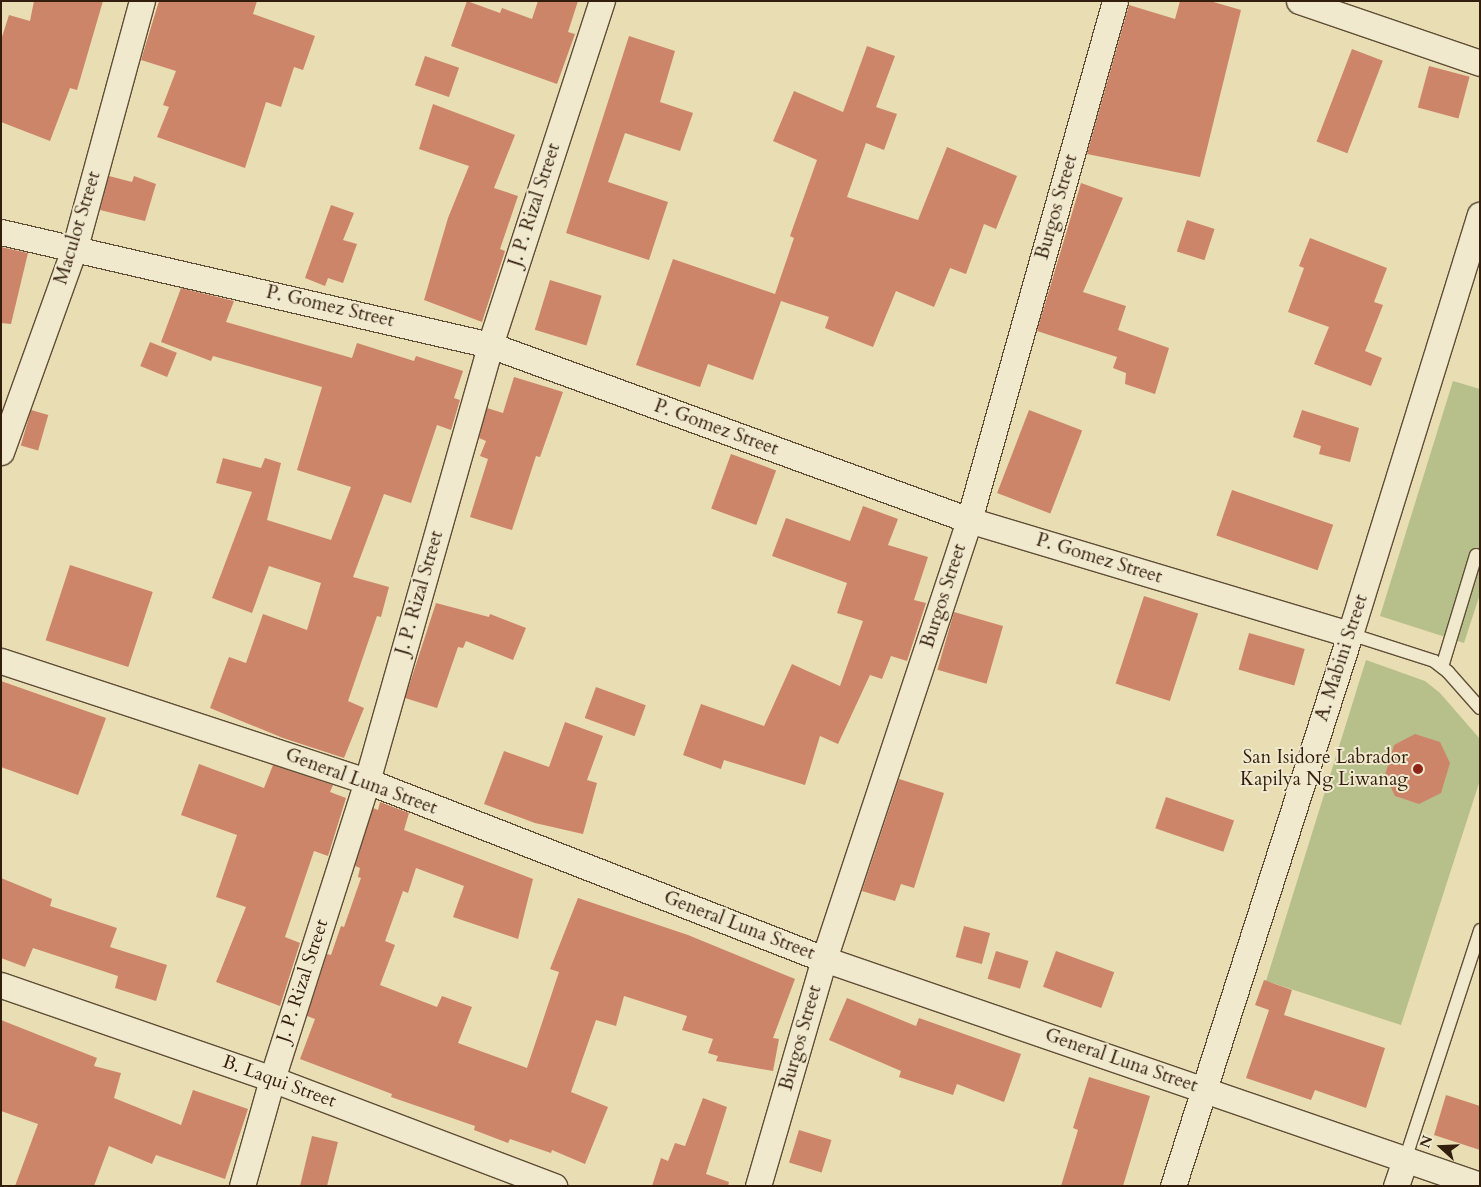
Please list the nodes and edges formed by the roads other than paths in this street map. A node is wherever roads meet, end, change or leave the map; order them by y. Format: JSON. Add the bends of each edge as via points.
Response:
{"nodes":[{"id":1,"x":142,"y":1,"type":"edge"},
{"id":2,"x":602,"y":1,"type":"edge"},
{"id":3,"x":1115,"y":1,"type":"edge"},
{"id":4,"x":1299,"y":1,"type":"edge"},
{"id":5,"x":1480,"y":63,"type":"edge"},
{"id":6,"x":1480,"y":215,"type":"edge"},
{"id":7,"x":1,"y":232,"type":"edge"},
{"id":8,"x":74,"y":247,"type":"junction"},
{"id":9,"x":490,"y":345,"type":"junction"},
{"id":10,"x":1,"y":452,"type":"edge"},
{"id":11,"x":968,"y":520,"type":"junction"},
{"id":12,"x":1476,"y":555,"type":"dead end"},
{"id":13,"x":1350,"y":634,"type":"junction"},
{"id":14,"x":1,"y":661,"type":"edge"},
{"id":15,"x":1442,"y":667,"type":"junction"},
{"id":16,"x":1480,"y":708,"type":"edge"},
{"id":17,"x":367,"y":781,"type":"junction"},
{"id":18,"x":1480,"y":930,"type":"edge"},
{"id":19,"x":824,"y":959,"type":"junction"},
{"id":20,"x":1,"y":985,"type":"edge"},
{"id":21,"x":272,"y":1079,"type":"junction"},
{"id":22,"x":1205,"y":1089,"type":"junction"},
{"id":23,"x":1405,"y":1160,"type":"junction"},
{"id":24,"x":1480,"y":1184,"type":"edge"},
{"id":25,"x":242,"y":1186,"type":"edge"},
{"id":26,"x":554,"y":1186,"type":"edge"},
{"id":27,"x":758,"y":1186,"type":"edge"},
{"id":28,"x":1174,"y":1186,"type":"edge"},
{"id":29,"x":1396,"y":1186,"type":"edge"}],
"edges":[{"from":1,"to":8,"type":"street","name":"Maculot Street"},
{"from":2,"to":9,"type":"street","name":"J. P. Rizal Street"},
{"from":3,"to":11,"type":"street","name":"Burgos Street"},
{"from":4,"to":5,"type":"street"},
{"from":6,"to":13,"type":"street","name":"A. Mabini Street"},
{"from":7,"to":8,"type":"street","name":"P. Gomez Street"},
{"from":8,"to":9,"type":"street","name":"P. Gomez Street"},
{"from":8,"to":10,"type":"street","name":"Maculot Street"},
{"from":9,"to":11,"type":"street","name":"P. Gomez Street"},
{"from":9,"to":17,"type":"street","name":"J. P. Rizal Street"},
{"from":11,"to":13,"type":"street","name":"P. Gomez Street"},
{"from":11,"to":19,"type":"street","name":"Burgos Street"},
{"from":12,"to":15,"type":"lane"},
{"from":13,"to":15,"type":"lane","via":[[1419,655]]},
{"from":13,"to":22,"type":"street","name":"A. Mabini Street"},
{"from":14,"to":17,"type":"street","name":"General Luna Street"},
{"from":15,"to":16,"type":"lane"},
{"from":17,"to":19,"type":"street","name":"General Luna Street"},
{"from":17,"to":21,"type":"street","name":"J. P. Rizal Street"},
{"from":18,"to":23,"type":"lane"},
{"from":19,"to":22,"type":"street","name":"General Luna Street"},
{"from":19,"to":27,"type":"street","name":"Burgos Street"},
{"from":20,"to":21,"type":"street","name":"B. Laqui Street"},
{"from":21,"to":25,"type":"street","name":"J. P. Rizal Street"},
{"from":21,"to":26,"type":"street","name":"B. Laqui Street"},
{"from":22,"to":23,"type":"street","name":"General Luna Street"},
{"from":22,"to":28,"type":"street","name":"A. Mabini Street"},
{"from":23,"to":24,"type":"street","name":"General Luna Street"},
{"from":23,"to":29,"type":"street"}]}
